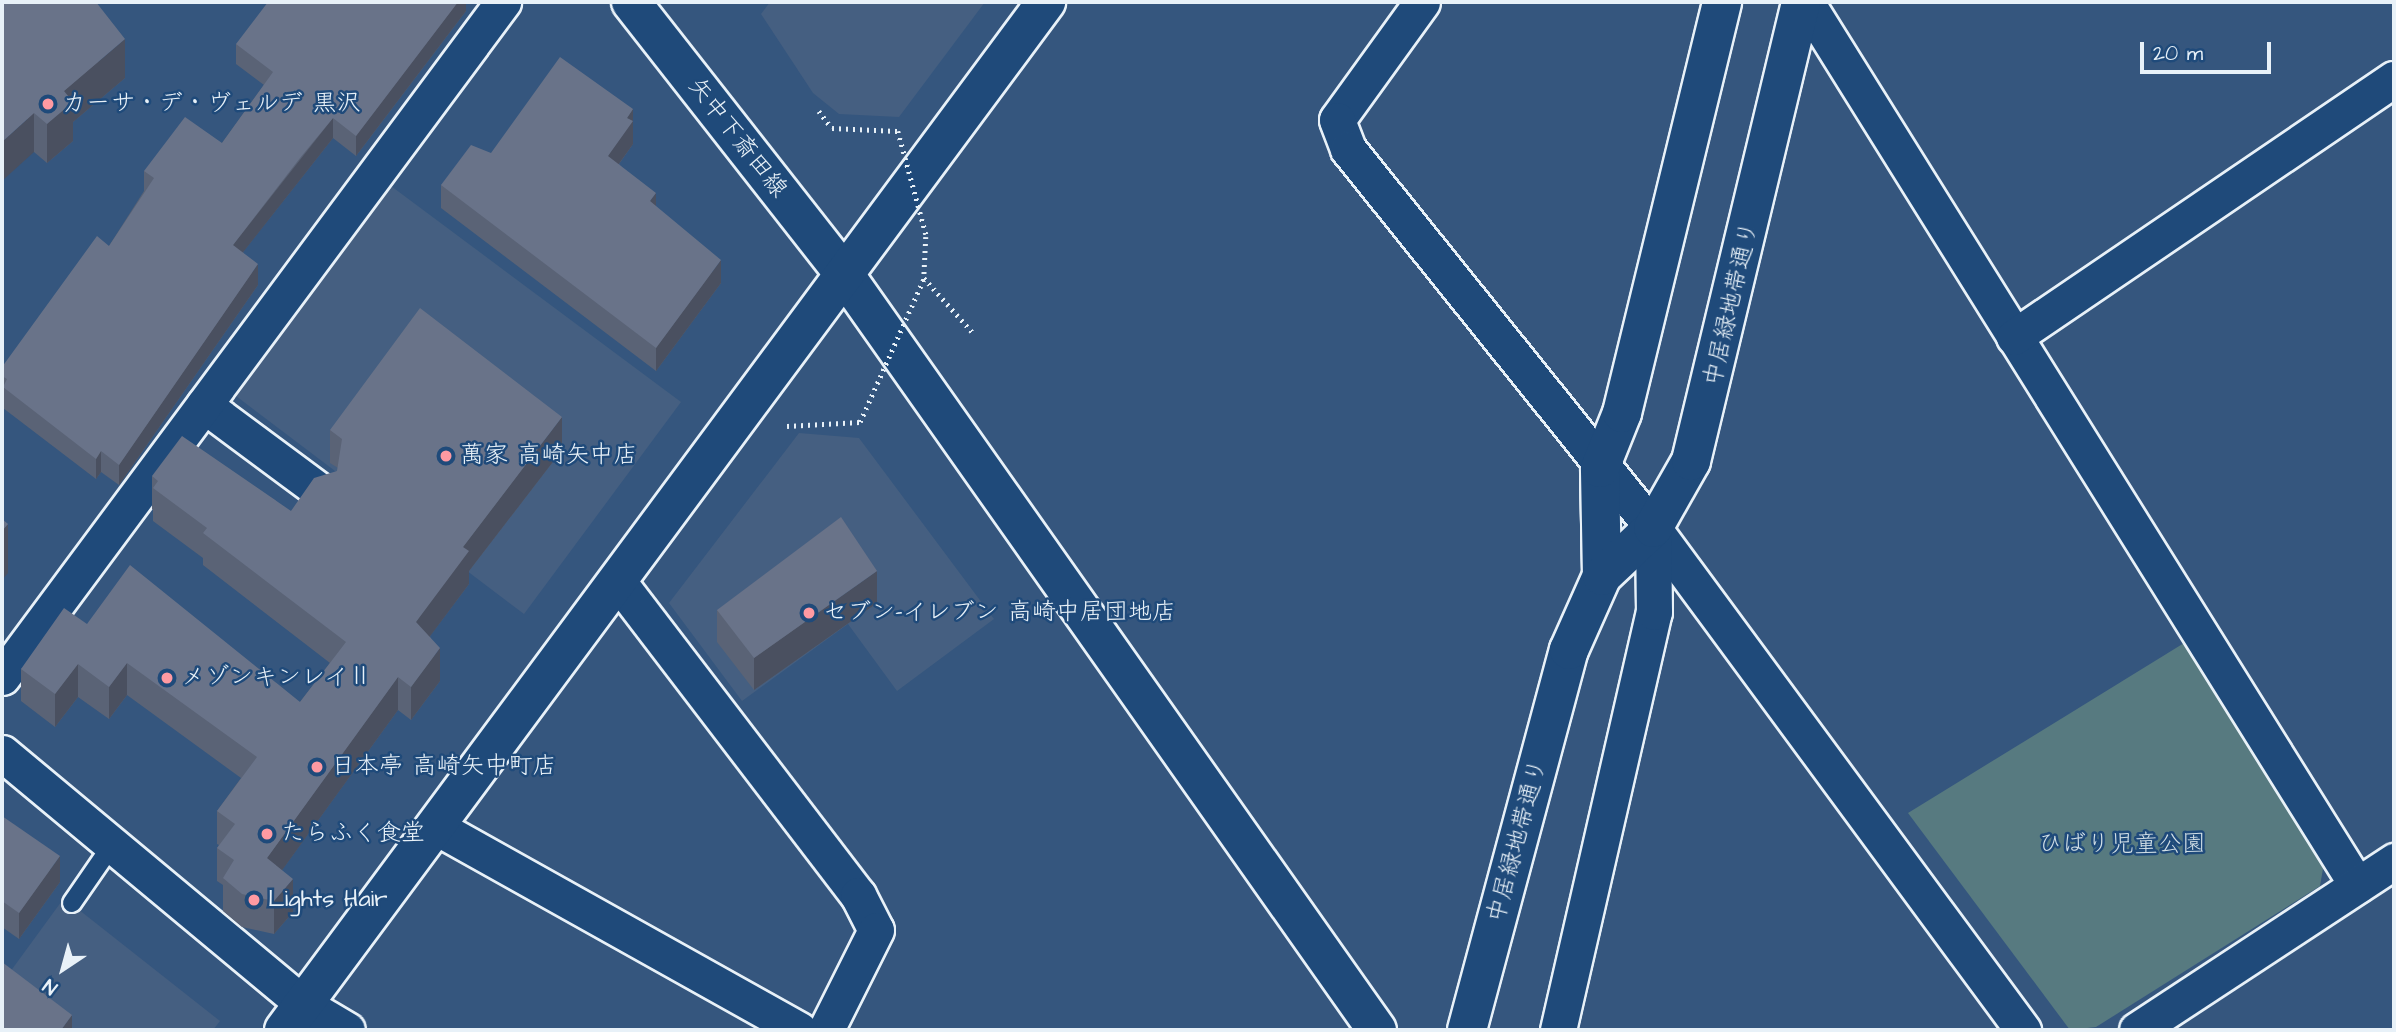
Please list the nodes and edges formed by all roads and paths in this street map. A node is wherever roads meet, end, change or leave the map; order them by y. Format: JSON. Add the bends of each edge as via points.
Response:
{"nodes":[{"id":1,"x":503,"y":2,"type":"edge"},
{"id":2,"x":631,"y":2,"type":"edge"},
{"id":3,"x":1046,"y":2,"type":"edge"},
{"id":4,"x":1422,"y":2,"type":"edge"},
{"id":5,"x":1721,"y":2,"type":"edge"},
{"id":6,"x":1803,"y":2,"type":"edge"},
{"id":7,"x":2394,"y":79,"type":"edge"},
{"id":8,"x":819,"y":111,"type":"dead end"},
{"id":9,"x":844,"y":274,"type":"junction"},
{"id":10,"x":924,"y":278,"type":"junction"},
{"id":11,"x":975,"y":335,"type":"dead end"},
{"id":12,"x":2014,"y":337,"type":"junction"},
{"id":13,"x":204,"y":405,"type":"junction"},
{"id":14,"x":797,"y":421,"type":"dead end"},
{"id":15,"x":1600,"y":468,"type":"junction"},
{"id":16,"x":321,"y":492,"type":"edge"},
{"id":17,"x":1653,"y":528,"type":"junction"},
{"id":18,"x":1602,"y":576,"type":"junction"},
{"id":19,"x":620,"y":584,"type":"junction"},
{"id":20,"x":2,"y":677,"type":"edge"},
{"id":21,"x":2,"y":753,"type":"edge"},
{"id":22,"x":438,"y":828,"type":"junction"},
{"id":23,"x":112,"y":845,"type":"junction"},
{"id":24,"x":2394,"y":861,"type":"edge"},
{"id":25,"x":2357,"y":885,"type":"junction"},
{"id":26,"x":72,"y":903,"type":"dead end"},
{"id":27,"x":293,"y":1017,"type":"edge"},
{"id":28,"x":347,"y":1030,"type":"edge"},
{"id":29,"x":799,"y":1030,"type":"edge"},
{"id":30,"x":826,"y":1030,"type":"edge"},
{"id":31,"x":1377,"y":1030,"type":"edge"},
{"id":32,"x":1467,"y":1030,"type":"edge"},
{"id":33,"x":1558,"y":1030,"type":"edge"},
{"id":34,"x":2022,"y":1030,"type":"edge"},
{"id":35,"x":2137,"y":1030,"type":"edge"}],
"edges":[{"from":1,"to":13,"type":"street"},
{"from":2,"to":9,"type":"street","name":"矢中下斎田線"},
{"from":3,"to":9,"type":"street"},
{"from":4,"to":15,"type":"street","via":[[1338,120],[1348,149]]},
{"from":5,"to":15,"type":"street","name":"中居緑地帯通り","via":[[1622,413]]},
{"from":6,"to":12,"type":"street"},
{"from":6,"to":17,"type":"street","name":"中居緑地帯通り","via":[[1717,372],[1691,461]]},
{"from":7,"to":12,"type":"street"},
{"from":8,"to":10,"type":"path","bridge":true,"via":[[832,128],[898,131],[926,234]]},
{"from":9,"to":19,"type":"street"},
{"from":9,"to":31,"type":"street","name":"矢中下斎田線"},
{"from":10,"to":11,"type":"path"},
{"from":10,"to":14,"type":"path","bridge":true,"via":[[860,422]]},
{"from":12,"to":25,"type":"street"},
{"from":13,"to":16,"type":"street"},
{"from":13,"to":20,"type":"street"},
{"from":15,"to":17,"type":"street"},
{"from":15,"to":18,"type":"street","name":"中居緑地帯通り"},
{"from":17,"to":18,"type":"street","name":"中居緑地帯通り"},
{"from":17,"to":33,"type":"street","via":[[1654,612]]},
{"from":17,"to":34,"type":"street"},
{"from":18,"to":32,"type":"street","name":"中居緑地帯通り","via":[[1569,650]]},
{"from":19,"to":22,"type":"street"},
{"from":19,"to":30,"type":"street","via":[[858,895],[876,930]]},
{"from":21,"to":23,"type":"street"},
{"from":22,"to":27,"type":"street"},
{"from":22,"to":29,"type":"street"},
{"from":23,"to":26,"type":"lane"},
{"from":23,"to":27,"type":"street"},
{"from":24,"to":25,"type":"street"},
{"from":25,"to":35,"type":"street"},
{"from":27,"to":28,"type":"street"}]}
